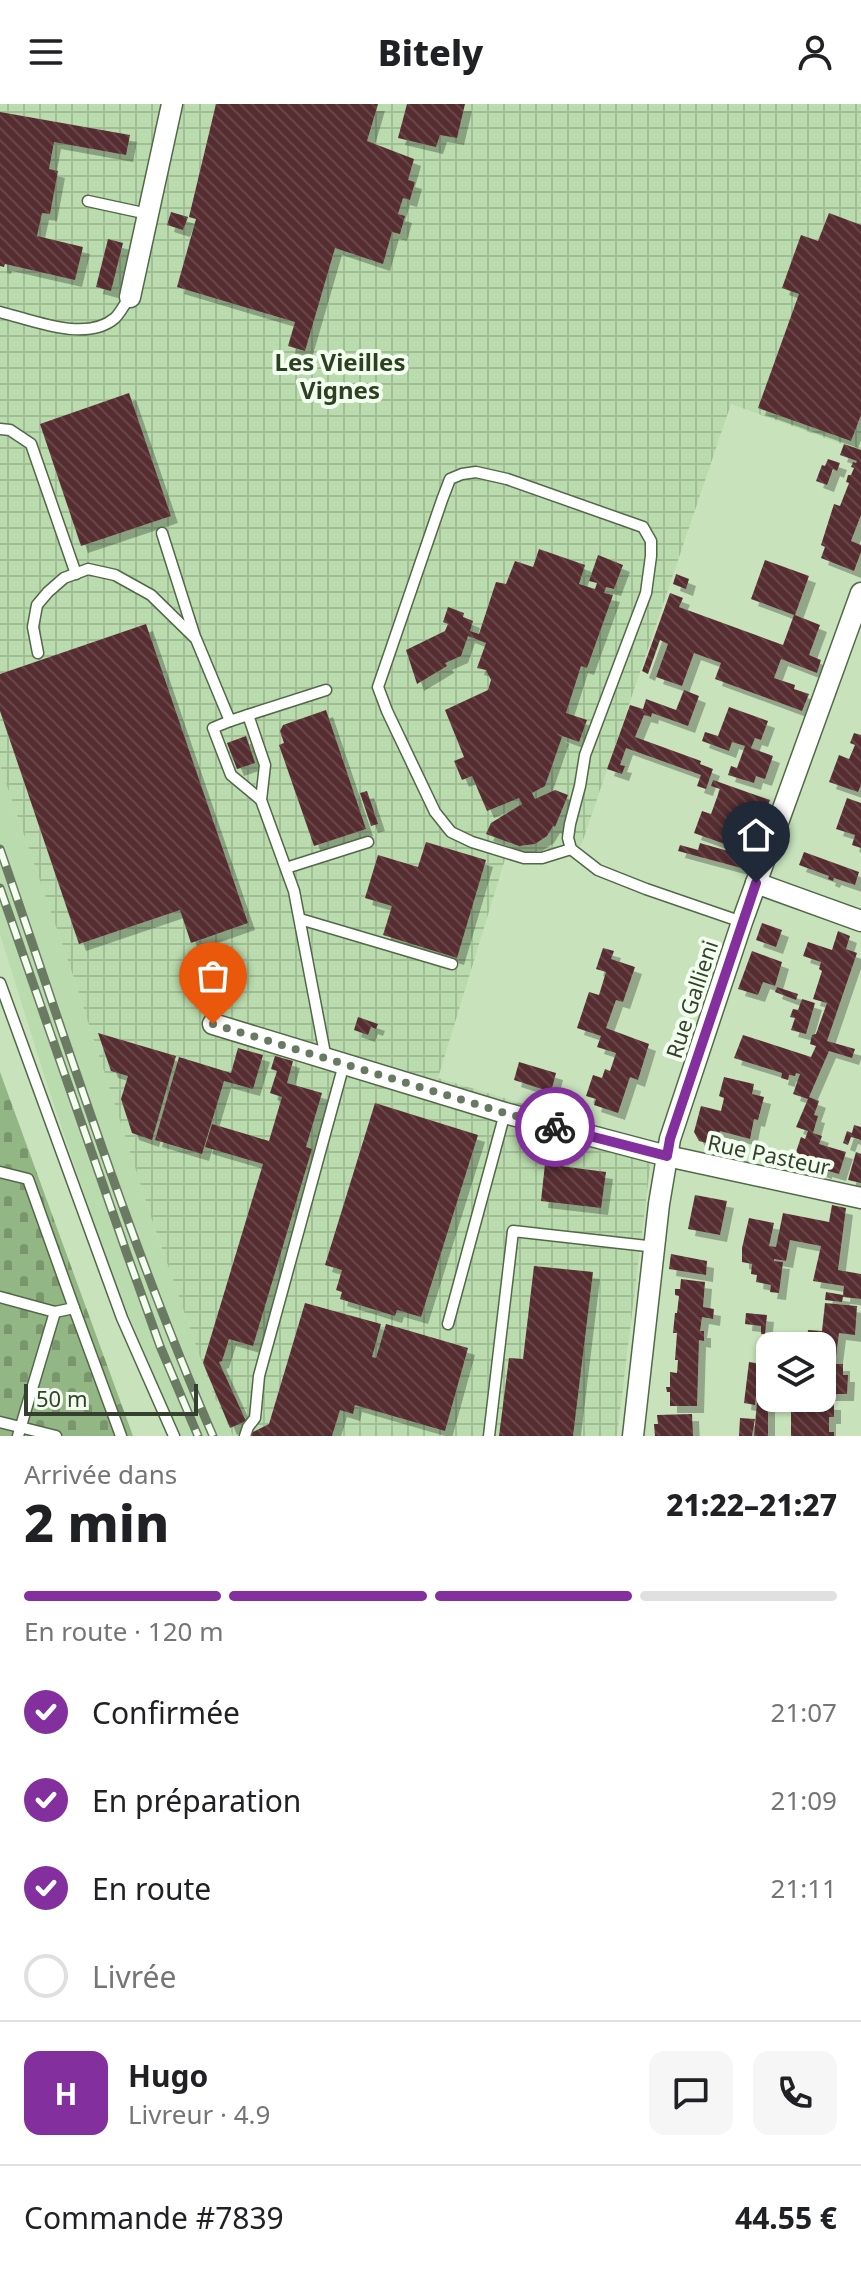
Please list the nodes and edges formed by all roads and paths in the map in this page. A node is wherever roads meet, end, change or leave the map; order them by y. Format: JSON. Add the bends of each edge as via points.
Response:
{"nodes":[{"id":1,"x":172,"y":104,"type":"edge"},
{"id":2,"x":88,"y":201,"type":"dead end"},
{"id":3,"x":148,"y":214,"type":"junction"},
{"id":4,"x":130,"y":297,"type":"joint"},
{"id":5,"x":0,"y":312,"type":"edge"},
{"id":6,"x":0,"y":429,"type":"edge"},
{"id":7,"x":162,"y":533,"type":"dead end"},
{"id":8,"x":76,"y":574,"type":"junction"},
{"id":9,"x":861,"y":593,"type":"edge"},
{"id":10,"x":196,"y":639,"type":"junction"},
{"id":11,"x":38,"y":653,"type":"dead end"},
{"id":12,"x":326,"y":690,"type":"dead end"},
{"id":13,"x":248,"y":715,"type":"junction"},
{"id":14,"x":230,"y":721,"type":"junction"},
{"id":15,"x":261,"y":800,"type":"junction"},
{"id":16,"x":368,"y":842,"type":"dead end"},
{"id":17,"x":571,"y":849,"type":"junction"},
{"id":18,"x":286,"y":868,"type":"junction"},
{"id":19,"x":756,"y":883,"type":"junction"},
{"id":20,"x":300,"y":919,"type":"junction"},
{"id":21,"x":861,"y":921,"type":"edge"},
{"id":22,"x":742,"y":922,"type":"junction"},
{"id":23,"x":452,"y":964,"type":"dead end"},
{"id":24,"x":0,"y":983,"type":"edge"},
{"id":25,"x":213,"y":1024,"type":"dead end"},
{"id":26,"x":335,"y":1061,"type":"junction"},
{"id":27,"x":505,"y":1113,"type":"junction"},
{"id":28,"x":667,"y":1156,"type":"junction"},
{"id":29,"x":0,"y":1172,"type":"edge"},
{"id":30,"x":861,"y":1198,"type":"edge"},
{"id":31,"x":656,"y":1247,"type":"junction"},
{"id":32,"x":0,"y":1297,"type":"edge"},
{"id":33,"x":74,"y":1308,"type":"junction"},
{"id":34,"x":55,"y":1312,"type":"junction"},
{"id":35,"x":448,"y":1324,"type":"dead end"},
{"id":36,"x":0,"y":1422,"type":"edge"},
{"id":37,"x":20,"y":1432,"type":"edge"},
{"id":38,"x":56,"y":1436,"type":"edge"},
{"id":39,"x":121,"y":1436,"type":"edge"},
{"id":40,"x":174,"y":1436,"type":"edge"},
{"id":41,"x":245,"y":1436,"type":"edge"},
{"id":42,"x":489,"y":1436,"type":"edge"},
{"id":43,"x":633,"y":1436,"type":"edge"}],
"edges":[{"from":1,"to":3,"type":"street"},
{"from":2,"to":3,"type":"lane"},
{"from":3,"to":4,"type":"street"},
{"from":4,"to":5,"type":"lane","via":[[114,318],[92,330]]},
{"from":6,"to":8,"type":"lane","via":[[31,444]]},
{"from":7,"to":10,"type":"lane"},
{"from":8,"to":10,"type":"lane","via":[[88,569],[115,575],[151,595]]},
{"from":8,"to":11,"type":"lane","via":[[64,578],[37,605],[33,627]]},
{"from":9,"to":19,"type":"street","name":"Rue Gallieni"},
{"from":10,"to":14,"type":"lane"},
{"from":12,"to":13,"type":"lane"},
{"from":13,"to":14,"type":"lane"},
{"from":13,"to":15,"type":"lane","via":[[265,765]]},
{"from":14,"to":15,"type":"lane","via":[[213,728],[231,775]]},
{"from":15,"to":18,"type":"lane"},
{"from":16,"to":18,"type":"lane"},
{"from":17,"to":17,"type":"lane","via":[[570,824],[585,755],[646,593],[651,541],[643,527],[623,519],[507,479],[462,474],[450,479],[378,687],[435,812],[451,832],[524,858]]},
{"from":17,"to":22,"type":"lane","via":[[598,870]]},
{"from":18,"to":20,"type":"lane"},
{"from":19,"to":21,"type":"street"},
{"from":19,"to":22,"type":"street","name":"Rue Gallieni"},
{"from":20,"to":23,"type":"lane"},
{"from":20,"to":26,"type":"lane"},
{"from":22,"to":28,"type":"street","name":"Rue Gallieni"},
{"from":24,"to":40,"type":"lane","via":[[122,1318]]},
{"from":25,"to":26,"type":"street","name":"Rue Pasteur"},
{"from":26,"to":27,"type":"street","name":"Rue Pasteur"},
{"from":26,"to":41,"type":"lane","via":[[259,1376],[255,1418]]},
{"from":27,"to":28,"type":"street","name":"Rue Pasteur"},
{"from":27,"to":35,"type":"lane"},
{"from":28,"to":30,"type":"street","name":"Rue Pasteur"},
{"from":28,"to":31,"type":"street","name":"Rue Gallieni"},
{"from":29,"to":33,"type":"lane","via":[[28,1179]]},
{"from":31,"to":42,"type":"lane","via":[[513,1231]]},
{"from":31,"to":43,"type":"street","name":"Rue Gallieni"},
{"from":32,"to":34,"type":"lane"},
{"from":33,"to":34,"type":"lane"},
{"from":33,"to":39,"type":"lane"},
{"from":34,"to":37,"type":"lane"},
{"from":36,"to":37,"type":"lane"},
{"from":37,"to":38,"type":"lane"}]}
